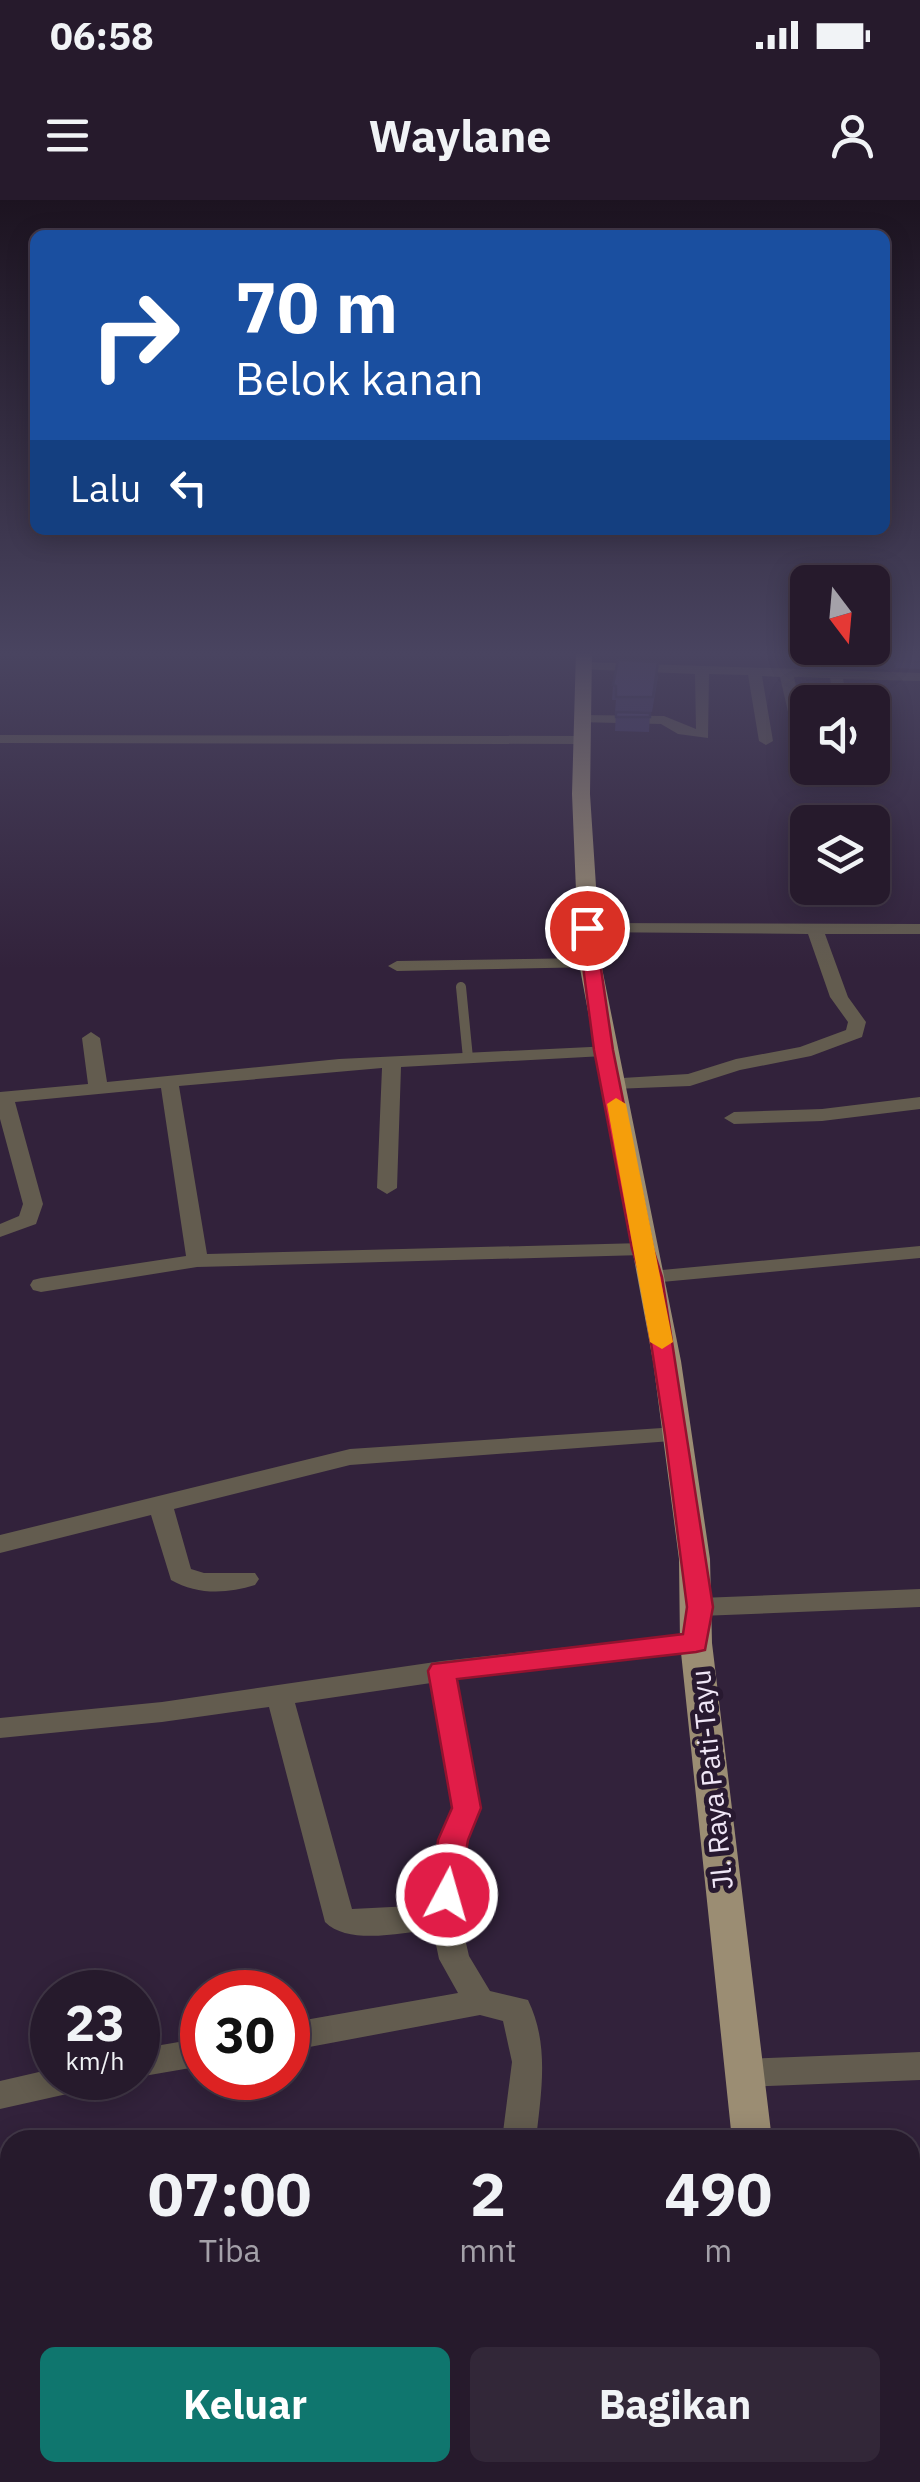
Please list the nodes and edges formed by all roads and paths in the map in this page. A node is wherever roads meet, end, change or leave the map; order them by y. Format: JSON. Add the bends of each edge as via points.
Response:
{"nodes":[{"id":1,"x":582,"y":756,"type":"edge"},
{"id":2,"x":587,"y":928,"type":"junction"},
{"id":3,"x":920,"y":929,"type":"edge"},
{"id":4,"x":815,"y":930,"type":"junction"},
{"id":5,"x":590,"y":963,"type":"junction"},
{"id":6,"x":397,"y":966,"type":"dead end"},
{"id":7,"x":461,"y":987,"type":"dead end"},
{"id":8,"x":91,"y":1038,"type":"dead end"},
{"id":9,"x":604,"y":1050,"type":"junction"},
{"id":10,"x":468,"y":1058,"type":"junction"},
{"id":11,"x":392,"y":1062,"type":"junction"},
{"id":12,"x":169,"y":1081,"type":"junction"},
{"id":13,"x":612,"y":1083,"type":"junction"},
{"id":14,"x":98,"y":1089,"type":"junction"},
{"id":15,"x":2,"y":1098,"type":"edge"},
{"id":16,"x":920,"y":1102,"type":"edge"},
{"id":17,"x":734,"y":1118,"type":"dead end"},
{"id":18,"x":387,"y":1188,"type":"dead end"},
{"id":19,"x":0,"y":1231,"type":"edge"},
{"id":20,"x":642,"y":1249,"type":"junction"},
{"id":21,"x":920,"y":1252,"type":"edge"},
{"id":22,"x":198,"y":1261,"type":"junction"},
{"id":23,"x":652,"y":1277,"type":"junction"},
{"id":24,"x":41,"y":1284,"type":"dead end"},
{"id":25,"x":677,"y":1435,"type":"junction"},
{"id":26,"x":161,"y":1504,"type":"junction"},
{"id":27,"x":0,"y":1544,"type":"edge"},
{"id":28,"x":246,"y":1579,"type":"dead end"},
{"id":29,"x":920,"y":1598,"type":"edge"},
{"id":30,"x":700,"y":1607,"type":"junction"},
{"id":31,"x":696,"y":1643,"type":"junction"},
{"id":32,"x":442,"y":1671,"type":"junction"},
{"id":33,"x":280,"y":1698,"type":"junction"},
{"id":34,"x":0,"y":1728,"type":"edge"},
{"id":35,"x":446,"y":1917,"type":"junction"},
{"id":36,"x":480,"y":2002,"type":"junction"},
{"id":37,"x":310,"y":2032,"type":"edge"},
{"id":38,"x":920,"y":2066,"type":"edge"},
{"id":39,"x":744,"y":2073,"type":"junction"},
{"id":40,"x":30,"y":2088,"type":"edge"},
{"id":41,"x":0,"y":2095,"type":"edge"},
{"id":42,"x":519,"y":2130,"type":"edge"},
{"id":43,"x":751,"y":2130,"type":"edge"}],
"edges":[{"from":1,"to":2,"type":"main road","name":"Jl. Raya Pati-Tayu"},
{"from":2,"to":4,"type":"street"},
{"from":2,"to":5,"type":"main road","name":"Jl. Raya Pati-Tayu"},
{"from":3,"to":4,"type":"street"},
{"from":4,"to":13,"type":"street","via":[[840,998],[858,1022],[855,1032],[690,1080]]},
{"from":5,"to":6,"type":"street"},
{"from":5,"to":9,"type":"main road","name":"Jl. Raya Pati-Tayu"},
{"from":7,"to":10,"type":"lane"},
{"from":8,"to":14,"type":"street"},
{"from":9,"to":10,"type":"street"},
{"from":9,"to":13,"type":"main road","name":"Jl. Raya Pati-Tayu"},
{"from":10,"to":11,"type":"street"},
{"from":11,"to":12,"type":"street"},
{"from":11,"to":18,"type":"street"},
{"from":12,"to":14,"type":"street"},
{"from":12,"to":22,"type":"street"},
{"from":13,"to":20,"type":"main road","name":"Jl. Raya Pati-Tayu"},
{"from":14,"to":15,"type":"street"},
{"from":15,"to":19,"type":"street","via":[[33,1204],[29,1220]]},
{"from":16,"to":17,"type":"street"},
{"from":20,"to":22,"type":"street"},
{"from":20,"to":23,"type":"main road","name":"Jl. Raya Pati-Tayu"},
{"from":21,"to":23,"type":"street"},
{"from":22,"to":24,"type":"street"},
{"from":23,"to":25,"type":"main road","name":"Jl. Raya Pati-Tayu"},
{"from":25,"to":26,"type":"street","via":[[350,1457]]},
{"from":25,"to":30,"type":"main road","name":"Jl. Raya Pati-Tayu"},
{"from":26,"to":27,"type":"street"},
{"from":26,"to":28,"type":"street","via":[[184,1578],[211,1584]]},
{"from":29,"to":30,"type":"street"},
{"from":30,"to":31,"type":"main road","name":"Jl. Raya Pati-Tayu"},
{"from":31,"to":32,"type":"street"},
{"from":31,"to":39,"type":"main road","name":"Jl. Raya Pati-Tayu"},
{"from":32,"to":33,"type":"street"},
{"from":32,"to":35,"type":"street","via":[[466,1808],[453,1840]]},
{"from":33,"to":34,"type":"street"},
{"from":33,"to":35,"type":"street","via":[[336,1913],[354,1922]]},
{"from":35,"to":36,"type":"street","via":[[454,1959]]},
{"from":36,"to":37,"type":"street"},
{"from":36,"to":42,"type":"street","via":[[516,2010],[528,2062]]},
{"from":38,"to":39,"type":"street"},
{"from":39,"to":43,"type":"main road","name":"Jl. Raya Pati-Tayu"},
{"from":40,"to":41,"type":"street"}]}
